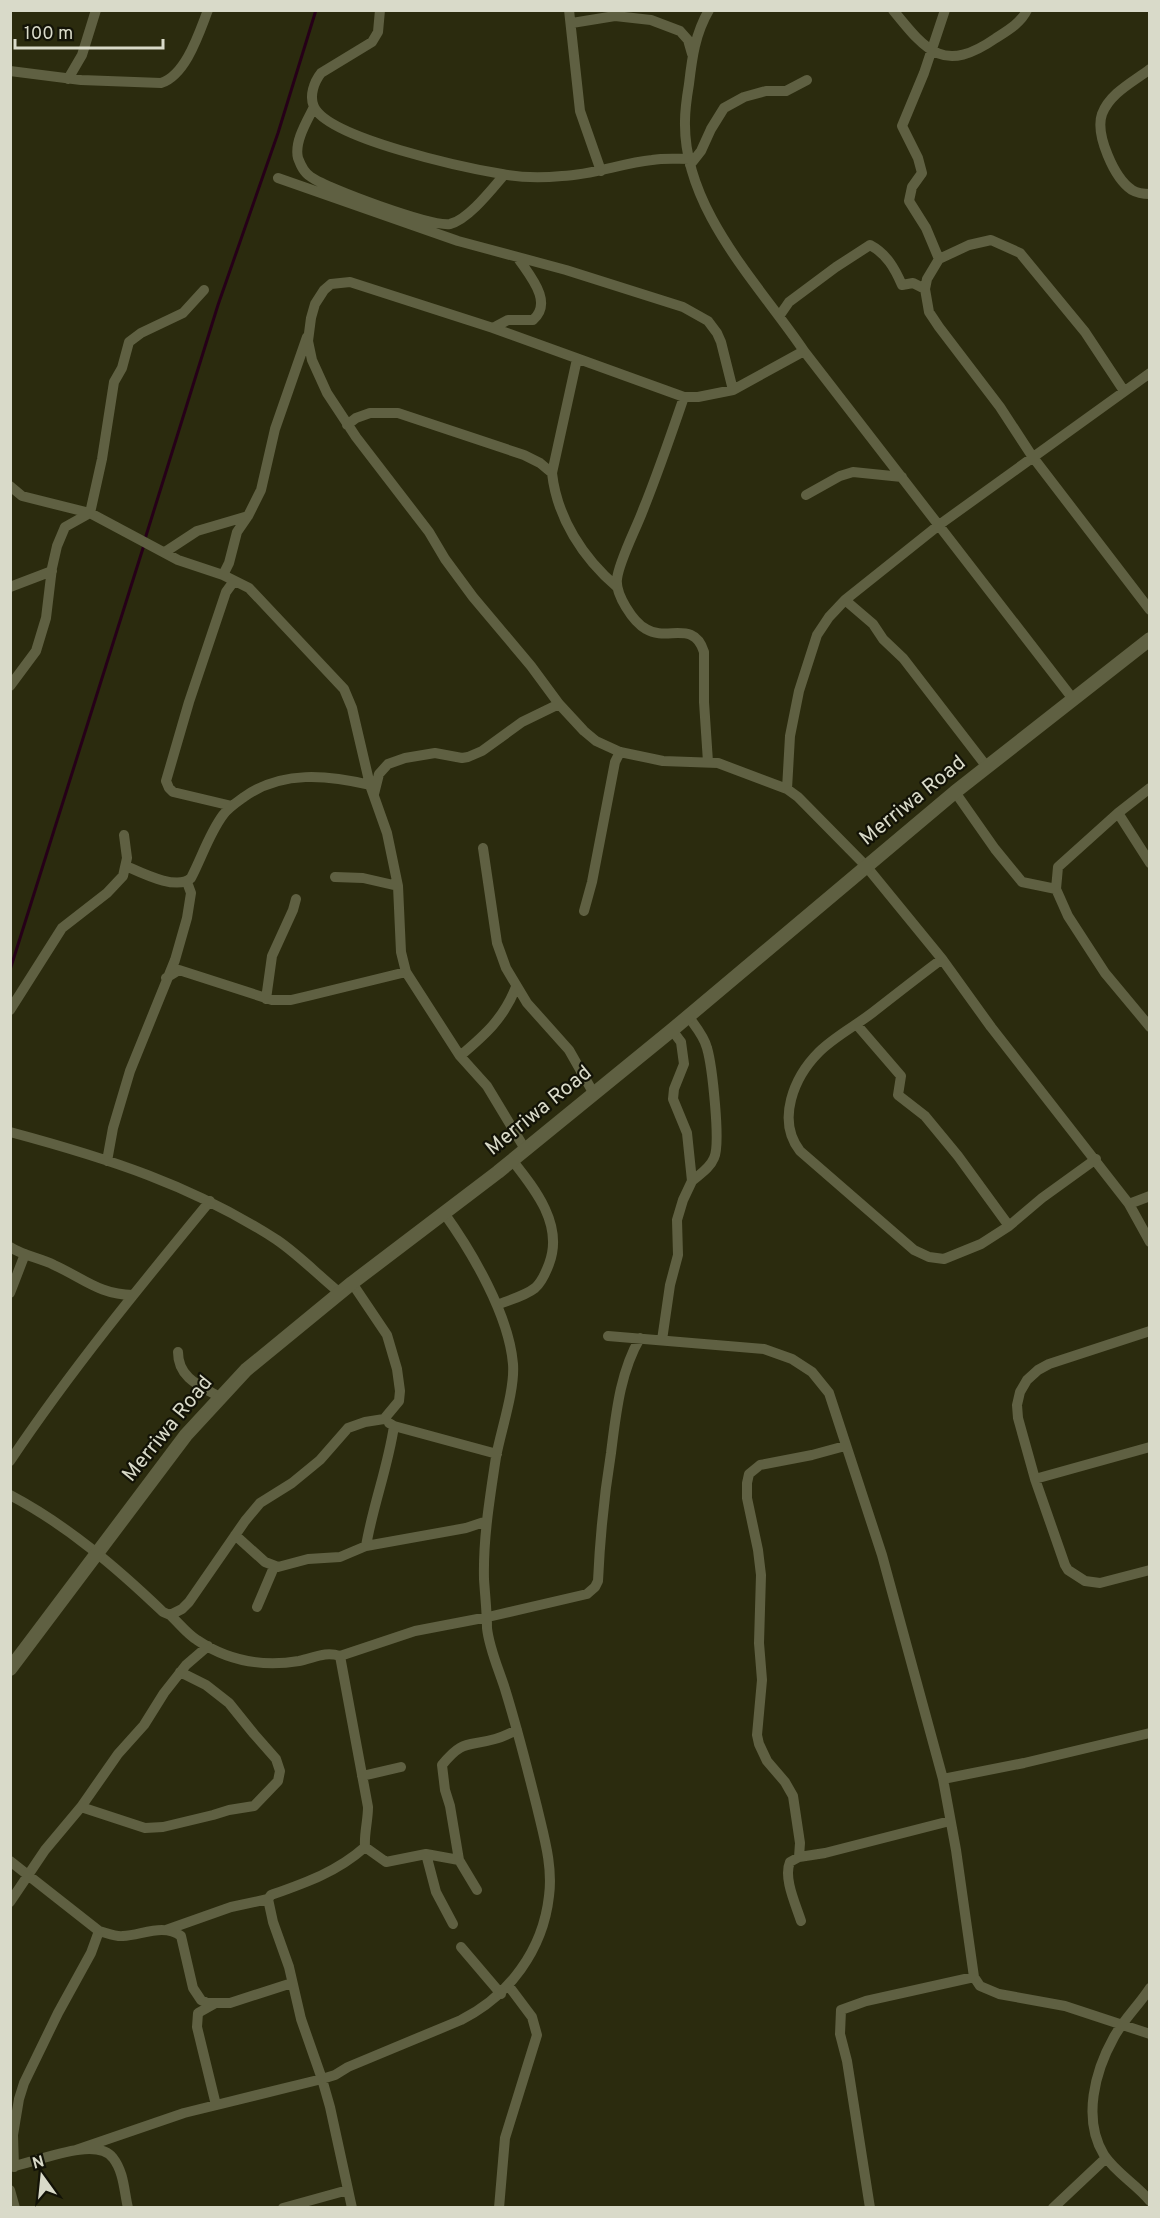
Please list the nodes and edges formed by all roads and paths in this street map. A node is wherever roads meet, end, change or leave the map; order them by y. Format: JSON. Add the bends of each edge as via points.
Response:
{"nodes":[{"id":1,"x":96,"y":10,"type":"edge"},
{"id":2,"x":208,"y":10,"type":"edge"},
{"id":3,"x":380,"y":10,"type":"edge"},
{"id":4,"x":569,"y":10,"type":"edge"},
{"id":5,"x":709,"y":10,"type":"edge"},
{"id":6,"x":893,"y":10,"type":"edge"},
{"id":7,"x":945,"y":10,"type":"edge"},
{"id":8,"x":1027,"y":10,"type":"edge"},
{"id":9,"x":572,"y":23,"type":"junction"},
{"id":10,"x":931,"y":50,"type":"junction"},
{"id":11,"x":692,"y":54,"type":"junction"},
{"id":12,"x":1149,"y":69,"type":"edge"},
{"id":13,"x":10,"y":71,"type":"edge"},
{"id":14,"x":68,"y":79,"type":"junction"},
{"id":15,"x":807,"y":80,"type":"dead end"},
{"id":16,"x":314,"y":107,"type":"junction"},
{"id":17,"x":689,"y":162,"type":"junction"},
{"id":18,"x":601,"y":171,"type":"junction"},
{"id":19,"x":504,"y":175,"type":"junction"},
{"id":20,"x":278,"y":178,"type":"dead end"},
{"id":21,"x":1149,"y":194,"type":"edge"},
{"id":22,"x":518,"y":258,"type":"junction"},
{"id":23,"x":939,"y":259,"type":"junction"},
{"id":24,"x":204,"y":290,"type":"dead end"},
{"id":25,"x":925,"y":290,"type":"junction"},
{"id":26,"x":780,"y":315,"type":"junction"},
{"id":27,"x":493,"y":328,"type":"junction"},
{"id":28,"x":309,"y":331,"type":"junction"},
{"id":29,"x":804,"y":351,"type":"junction"},
{"id":30,"x":577,"y":358,"type":"junction"},
{"id":31,"x":1149,"y":373,"type":"edge"},
{"id":32,"x":734,"y":390,"type":"junction"},
{"id":33,"x":1124,"y":391,"type":"junction"},
{"id":34,"x":684,"y":398,"type":"junction"},
{"id":35,"x":347,"y":425,"type":"junction"},
{"id":36,"x":1032,"y":456,"type":"junction"},
{"id":37,"x":552,"y":473,"type":"junction"},
{"id":38,"x":902,"y":477,"type":"junction"},
{"id":39,"x":10,"y":486,"type":"edge"},
{"id":40,"x":806,"y":495,"type":"dead end"},
{"id":41,"x":90,"y":513,"type":"junction"},
{"id":42,"x":248,"y":516,"type":"junction"},
{"id":43,"x":939,"y":525,"type":"junction"},
{"id":44,"x":165,"y":552,"type":"junction"},
{"id":45,"x":52,"y":571,"type":"junction"},
{"id":46,"x":223,"y":576,"type":"junction"},
{"id":47,"x":234,"y":581,"type":"junction"},
{"id":48,"x":10,"y":587,"type":"edge"},
{"id":49,"x":617,"y":587,"type":"junction"},
{"id":50,"x":845,"y":600,"type":"junction"},
{"id":51,"x":1149,"y":610,"type":"edge"},
{"id":52,"x":1149,"y":639,"type":"edge"},
{"id":53,"x":10,"y":686,"type":"edge"},
{"id":54,"x":1073,"y":699,"type":"junction"},
{"id":55,"x":559,"y":704,"type":"junction"},
{"id":56,"x":620,"y":752,"type":"junction"},
{"id":57,"x":708,"y":762,"type":"junction"},
{"id":58,"x":987,"y":767,"type":"junction"},
{"id":59,"x":1149,"y":788,"type":"edge"},
{"id":60,"x":787,"y":789,"type":"junction"},
{"id":61,"x":372,"y":790,"type":"junction"},
{"id":62,"x":955,"y":792,"type":"junction"},
{"id":63,"x":232,"y":806,"type":"junction"},
{"id":64,"x":1118,"y":813,"type":"junction"},
{"id":65,"x":124,"y":835,"type":"dead end"},
{"id":66,"x":483,"y":848,"type":"dead end"},
{"id":67,"x":1149,"y":863,"type":"edge"},
{"id":68,"x":126,"y":866,"type":"junction"},
{"id":69,"x":866,"y":866,"type":"junction"},
{"id":70,"x":335,"y":878,"type":"dead end"},
{"id":71,"x":187,"y":882,"type":"junction"},
{"id":72,"x":398,"y":886,"type":"junction"},
{"id":73,"x":1056,"y":889,"type":"junction"},
{"id":74,"x":296,"y":898,"type":"dead end"},
{"id":75,"x":584,"y":910,"type":"dead end"},
{"id":76,"x":942,"y":959,"type":"junction"},
{"id":77,"x":406,"y":972,"type":"junction"},
{"id":78,"x":166,"y":978,"type":"junction"},
{"id":79,"x":516,"y":987,"type":"junction"},
{"id":80,"x":266,"y":999,"type":"junction"},
{"id":81,"x":10,"y":1010,"type":"edge"},
{"id":82,"x":688,"y":1016,"type":"junction"},
{"id":83,"x":857,"y":1025,"type":"junction"},
{"id":84,"x":1149,"y":1027,"type":"edge"},
{"id":85,"x":672,"y":1030,"type":"junction"},
{"id":86,"x":460,"y":1056,"type":"junction"},
{"id":87,"x":594,"y":1094,"type":"junction"},
{"id":88,"x":10,"y":1132,"type":"edge"},
{"id":89,"x":525,"y":1149,"type":"junction"},
{"id":90,"x":512,"y":1160,"type":"junction"},
{"id":91,"x":1096,"y":1160,"type":"junction"},
{"id":92,"x":107,"y":1161,"type":"junction"},
{"id":93,"x":692,"y":1181,"type":"junction"},
{"id":94,"x":1149,"y":1196,"type":"edge"},
{"id":95,"x":210,"y":1201,"type":"junction"},
{"id":96,"x":1129,"y":1204,"type":"junction"},
{"id":97,"x":444,"y":1213,"type":"junction"},
{"id":98,"x":1009,"y":1226,"type":"junction"},
{"id":99,"x":1149,"y":1242,"type":"edge"},
{"id":100,"x":10,"y":1248,"type":"edge"},
{"id":101,"x":25,"y":1254,"type":"junction"},
{"id":102,"x":352,"y":1283,"type":"junction"},
{"id":103,"x":10,"y":1293,"type":"edge"},
{"id":104,"x":340,"y":1293,"type":"junction"},
{"id":105,"x":133,"y":1295,"type":"junction"},
{"id":106,"x":497,"y":1305,"type":"junction"},
{"id":107,"x":1149,"y":1331,"type":"edge"},
{"id":108,"x":608,"y":1336,"type":"dead end"},
{"id":109,"x":640,"y":1338,"type":"junction"},
{"id":110,"x":662,"y":1340,"type":"junction"},
{"id":111,"x":178,"y":1352,"type":"dead end"},
{"id":112,"x":220,"y":1396,"type":"junction"},
{"id":113,"x":384,"y":1419,"type":"junction"},
{"id":114,"x":394,"y":1426,"type":"junction"},
{"id":115,"x":845,"y":1446,"type":"junction"},
{"id":116,"x":1149,"y":1447,"type":"edge"},
{"id":117,"x":497,"y":1454,"type":"junction"},
{"id":118,"x":10,"y":1461,"type":"edge"},
{"id":119,"x":1035,"y":1479,"type":"junction"},
{"id":120,"x":10,"y":1495,"type":"edge"},
{"id":121,"x":487,"y":1521,"type":"junction"},
{"id":122,"x":235,"y":1535,"type":"junction"},
{"id":123,"x":366,"y":1546,"type":"junction"},
{"id":124,"x":98,"y":1555,"type":"junction"},
{"id":125,"x":274,"y":1567,"type":"junction"},
{"id":126,"x":1149,"y":1570,"type":"edge"},
{"id":127,"x":257,"y":1607,"type":"dead end"},
{"id":128,"x":170,"y":1615,"type":"junction"},
{"id":129,"x":488,"y":1617,"type":"junction"},
{"id":130,"x":208,"y":1646,"type":"junction"},
{"id":131,"x":339,"y":1656,"type":"junction"},
{"id":132,"x":10,"y":1669,"type":"edge"},
{"id":133,"x":180,"y":1672,"type":"junction"},
{"id":134,"x":517,"y":1730,"type":"junction"},
{"id":135,"x":1149,"y":1733,"type":"edge"},
{"id":136,"x":401,"y":1767,"type":"dead end"},
{"id":137,"x":362,"y":1776,"type":"junction"},
{"id":138,"x":943,"y":1779,"type":"junction"},
{"id":139,"x":81,"y":1807,"type":"junction"},
{"id":140,"x":950,"y":1821,"type":"junction"},
{"id":141,"x":364,"y":1847,"type":"junction"},
{"id":142,"x":426,"y":1854,"type":"junction"},
{"id":143,"x":799,"y":1857,"type":"junction"},
{"id":144,"x":459,"y":1860,"type":"junction"},
{"id":145,"x":10,"y":1861,"type":"edge"},
{"id":146,"x":28,"y":1875,"type":"junction"},
{"id":147,"x":477,"y":1890,"type":"dead end"},
{"id":148,"x":268,"y":1899,"type":"junction"},
{"id":149,"x":10,"y":1902,"type":"edge"},
{"id":150,"x":801,"y":1921,"type":"dead end"},
{"id":151,"x":453,"y":1924,"type":"dead end"},
{"id":152,"x":166,"y":1930,"type":"junction"},
{"id":153,"x":99,"y":1931,"type":"junction"},
{"id":154,"x":461,"y":1947,"type":"dead end"},
{"id":155,"x":974,"y":1977,"type":"junction"},
{"id":156,"x":292,"y":1983,"type":"junction"},
{"id":157,"x":1149,"y":1988,"type":"edge"},
{"id":158,"x":505,"y":1990,"type":"junction"},
{"id":159,"x":214,"y":2004,"type":"junction"},
{"id":160,"x":1121,"y":2026,"type":"junction"},
{"id":161,"x":1149,"y":2034,"type":"edge"},
{"id":162,"x":322,"y":2079,"type":"junction"},
{"id":163,"x":216,"y":2105,"type":"junction"},
{"id":164,"x":76,"y":2150,"type":"junction"},
{"id":165,"x":1106,"y":2158,"type":"junction"},
{"id":166,"x":12,"y":2167,"type":"edge"},
{"id":167,"x":10,"y":2190,"type":"edge"},
{"id":168,"x":348,"y":2190,"type":"junction"},
{"id":169,"x":1149,"y":2201,"type":"edge"},
{"id":170,"x":15,"y":2208,"type":"edge"},
{"id":171,"x":128,"y":2208,"type":"edge"},
{"id":172,"x":283,"y":2208,"type":"edge"},
{"id":173,"x":352,"y":2208,"type":"edge"},
{"id":174,"x":499,"y":2208,"type":"edge"},
{"id":175,"x":870,"y":2208,"type":"edge"},
{"id":176,"x":1053,"y":2208,"type":"edge"}],
"edges":[{"from":1,"to":14,"type":"street","via":[[82,55]]},
{"from":2,"to":14,"type":"street","via":[[195,43],[177,74],[168,81]]},
{"from":3,"to":16,"type":"street","via":[[378,32],[372,42],[321,73],[315,81]]},
{"from":4,"to":9,"type":"street"},
{"from":5,"to":11,"type":"street"},
{"from":6,"to":10,"type":"street"},
{"from":7,"to":10,"type":"street"},
{"from":8,"to":10,"type":"street","via":[[1007,31],[967,55],[948,57]]},
{"from":9,"to":11,"type":"street","via":[[615,16],[651,20],[680,31]]},
{"from":9,"to":18,"type":"street","via":[[580,111]]},
{"from":10,"to":23,"type":"street","via":[[902,126],[922,173],[912,187],[909,201]]},
{"from":11,"to":17,"type":"street","via":[[685,122]]},
{"from":12,"to":21,"type":"street","via":[[1116,94],[1106,106],[1100,126],[1120,178],[1131,189]]},
{"from":13,"to":14,"type":"street"},
{"from":15,"to":17,"type":"street","via":[[786,92],[766,91],[724,108],[701,151]]},
{"from":16,"to":19,"type":"street","via":[[334,124],[363,138]]},
{"from":16,"to":19,"type":"street","via":[[297,153],[303,170],[352,195],[415,217],[450,224],[466,214]]},
{"from":17,"to":18,"type":"street","via":[[654,159]]},
{"from":17,"to":26,"type":"street","via":[[703,200],[732,252]]},
{"from":18,"to":19,"type":"street","via":[[576,176]]},
{"from":20,"to":22,"type":"street"},
{"from":22,"to":27,"type":"street","via":[[537,287],[539,312],[533,320],[508,320]]},
{"from":22,"to":32,"type":"street","via":[[694,312],[717,333]]},
{"from":23,"to":25,"type":"street","via":[[929,273]]},
{"from":23,"to":33,"type":"street","via":[[991,240],[1020,253],[1085,332]]},
{"from":24,"to":41,"type":"street","via":[[183,313],[129,342],[114,382]]},
{"from":25,"to":26,"type":"street","via":[[913,283],[902,285],[880,250],[870,245],[789,302]]},
{"from":25,"to":36,"type":"street","via":[[928,308],[939,327]]},
{"from":26,"to":29,"type":"street"},
{"from":27,"to":28,"type":"street","via":[[386,292],[339,282],[324,290],[315,304]]},
{"from":27,"to":30,"type":"street"},
{"from":28,"to":35,"type":"street","via":[[312,360]]},
{"from":28,"to":42,"type":"street","via":[[275,429],[262,486]]},
{"from":29,"to":32,"type":"street"},
{"from":29,"to":38,"type":"street"},
{"from":30,"to":34,"type":"street"},
{"from":30,"to":37,"type":"street"},
{"from":31,"to":33,"type":"street"},
{"from":32,"to":34,"type":"street"},
{"from":33,"to":36,"type":"street"},
{"from":34,"to":49,"type":"street","via":[[618,572]]},
{"from":35,"to":37,"type":"street","via":[[370,413],[398,413],[524,455]]},
{"from":35,"to":55,"type":"street","via":[[473,597]]},
{"from":36,"to":43,"type":"street"},
{"from":36,"to":51,"type":"street"},
{"from":37,"to":49,"type":"street","via":[[558,505],[568,526],[593,564]]},
{"from":38,"to":40,"type":"street","via":[[853,472]]},
{"from":38,"to":43,"type":"street"},
{"from":39,"to":41,"type":"street","via":[[22,496]]},
{"from":41,"to":44,"type":"street"},
{"from":41,"to":45,"type":"street","via":[[65,527]]},
{"from":42,"to":44,"type":"street","via":[[197,531]]},
{"from":42,"to":46,"type":"street","via":[[237,532]]},
{"from":43,"to":50,"type":"street"},
{"from":43,"to":54,"type":"street"},
{"from":44,"to":46,"type":"street"},
{"from":45,"to":48,"type":"street"},
{"from":45,"to":53,"type":"street","via":[[46,618],[36,651]]},
{"from":46,"to":47,"type":"street"},
{"from":47,"to":61,"type":"street","via":[[262,600],[345,689]]},
{"from":47,"to":63,"type":"street","via":[[226,592],[166,781],[173,792]]},
{"from":49,"to":57,"type":"street","via":[[631,615],[645,629],[691,635],[702,645]]},
{"from":50,"to":58,"type":"street","via":[[903,658]]},
{"from":50,"to":60,"type":"street","via":[[818,635],[799,691],[790,736]]},
{"from":52,"to":54,"type":"street","name":"Merriwa Road"},
{"from":54,"to":58,"type":"street","name":"Merriwa Road"},
{"from":55,"to":56,"type":"street","via":[[596,741]]},
{"from":55,"to":61,"type":"street","via":[[522,722],[468,757],[435,753],[388,764]]},
{"from":56,"to":57,"type":"street","via":[[663,761]]},
{"from":56,"to":75,"type":"street"},
{"from":57,"to":60,"type":"street"},
{"from":58,"to":62,"type":"street","name":"Merriwa Road"},
{"from":59,"to":64,"type":"street"},
{"from":60,"to":69,"type":"street"},
{"from":61,"to":63,"type":"street","via":[[322,776],[293,778],[256,789]]},
{"from":61,"to":72,"type":"street","via":[[387,833]]},
{"from":62,"to":69,"type":"street","name":"Merriwa Road"},
{"from":62,"to":73,"type":"street","via":[[1022,882]]},
{"from":63,"to":71,"type":"street","via":[[217,824]]},
{"from":64,"to":67,"type":"street"},
{"from":64,"to":73,"type":"street","via":[[1058,867]]},
{"from":65,"to":68,"type":"street"},
{"from":66,"to":79,"type":"street","via":[[497,943]]},
{"from":68,"to":71,"type":"street","via":[[155,878]]},
{"from":68,"to":81,"type":"street","via":[[107,893],[63,928]]},
{"from":69,"to":76,"type":"street"},
{"from":69,"to":82,"type":"street","name":"Merriwa Road"},
{"from":70,"to":72,"type":"street","via":[[363,878]]},
{"from":71,"to":78,"type":"street","via":[[190,905]]},
{"from":72,"to":77,"type":"street","via":[[401,952]]},
{"from":73,"to":84,"type":"street","via":[[1084,944]]},
{"from":74,"to":80,"type":"street","via":[[272,956]]},
{"from":76,"to":83,"type":"street"},
{"from":76,"to":91,"type":"street"},
{"from":77,"to":80,"type":"street","via":[[291,1000]]},
{"from":77,"to":86,"type":"street"},
{"from":78,"to":80,"type":"street","via":[[179,970],[188,971]]},
{"from":78,"to":92,"type":"street","via":[[130,1071]]},
{"from":79,"to":86,"type":"street","via":[[491,1029]]},
{"from":79,"to":87,"type":"street","via":[[569,1050]]},
{"from":82,"to":85,"type":"street","name":"Merriwa Road"},
{"from":82,"to":93,"type":"street","via":[[709,1057],[717,1143],[708,1168]]},
{"from":83,"to":98,"type":"street","via":[[901,1076],[898,1095],[925,1116]]},
{"from":83,"to":98,"type":"street","via":[[820,1051],[797,1082],[787,1115],[794,1144],[914,1250],[929,1257],[944,1259],[981,1244]]},
{"from":85,"to":87,"type":"street","name":"Merriwa Road"},
{"from":85,"to":93,"type":"street","via":[[681,1042],[684,1064],[673,1100],[687,1133]]},
{"from":86,"to":89,"type":"street","via":[[487,1086]]},
{"from":87,"to":89,"type":"street","name":"Merriwa Road"},
{"from":88,"to":92,"type":"street"},
{"from":89,"to":90,"type":"street","name":"Merriwa Road"},
{"from":90,"to":97,"type":"street","name":"Merriwa Road"},
{"from":90,"to":106,"type":"street","via":[[532,1185],[549,1217],[554,1244],[545,1275],[536,1287]]},
{"from":91,"to":96,"type":"street"},
{"from":91,"to":98,"type":"street"},
{"from":92,"to":95,"type":"street","via":[[160,1178]]},
{"from":93,"to":110,"type":"street","via":[[677,1220],[678,1255],[669,1285]]},
{"from":94,"to":96,"type":"street"},
{"from":95,"to":104,"type":"street","via":[[278,1241]]},
{"from":95,"to":105,"type":"street"},
{"from":96,"to":99,"type":"street"},
{"from":97,"to":102,"type":"street","name":"Merriwa Road"},
{"from":97,"to":106,"type":"street"},
{"from":100,"to":101,"type":"street"},
{"from":101,"to":103,"type":"street"},
{"from":101,"to":105,"type":"street","via":[[55,1265],[102,1291]]},
{"from":102,"to":104,"type":"street","name":"Merriwa Road"},
{"from":102,"to":113,"type":"street","via":[[387,1335],[397,1370],[399,1401]]},
{"from":104,"to":112,"type":"street","name":"Merriwa Road"},
{"from":105,"to":118,"type":"street","via":[[64,1383]]},
{"from":106,"to":117,"type":"street","via":[[513,1364]]},
{"from":107,"to":119,"type":"street","via":[[1049,1364],[1027,1380],[1017,1404],[1018,1418]]},
{"from":108,"to":109,"type":"street"},
{"from":109,"to":110,"type":"street"},
{"from":109,"to":129,"type":"street","via":[[623,1381],[614,1424],[595,1587],[587,1594]]},
{"from":110,"to":115,"type":"street","via":[[764,1350],[792,1359],[812,1372],[829,1394]]},
{"from":111,"to":112,"type":"street","via":[[187,1377]]},
{"from":112,"to":124,"type":"street","name":"Merriwa Road","via":[[186,1435]]},
{"from":113,"to":114,"type":"street"},
{"from":113,"to":122,"type":"street","via":[[348,1428],[320,1460],[256,1507]]},
{"from":114,"to":117,"type":"street"},
{"from":114,"to":123,"type":"street"},
{"from":115,"to":138,"type":"street","via":[[882,1555]]},
{"from":115,"to":143,"type":"street","via":[[760,1465],[749,1474],[747,1483],[761,1575],[758,1737],[767,1761],[793,1796]]},
{"from":116,"to":119,"type":"street"},
{"from":117,"to":121,"type":"street"},
{"from":119,"to":126,"type":"street","via":[[1068,1570],[1085,1581],[1100,1583]]},
{"from":120,"to":124,"type":"street","via":[[33,1507]]},
{"from":121,"to":123,"type":"street"},
{"from":121,"to":129,"type":"street","via":[[484,1578]]},
{"from":122,"to":125,"type":"street"},
{"from":122,"to":128,"type":"street","via":[[189,1602]]},
{"from":123,"to":125,"type":"street","via":[[340,1557],[308,1558]]},
{"from":124,"to":128,"type":"street"},
{"from":124,"to":132,"type":"street","name":"Merriwa Road"},
{"from":125,"to":127,"type":"street"},
{"from":128,"to":130,"type":"street"},
{"from":129,"to":131,"type":"street","via":[[416,1631]]},
{"from":129,"to":134,"type":"street","via":[[490,1642]]},
{"from":130,"to":131,"type":"street","via":[[258,1664],[281,1664],[330,1652]]},
{"from":130,"to":133,"type":"street"},
{"from":131,"to":137,"type":"street"},
{"from":133,"to":139,"type":"street"},
{"from":133,"to":139,"type":"street","via":[[229,1703],[276,1759],[278,1781],[254,1806],[163,1827],[145,1828]]},
{"from":134,"to":144,"type":"street","via":[[495,1739],[468,1743],[453,1751],[442,1765]]},
{"from":134,"to":158,"type":"street","via":[[551,1871],[549,1898],[534,1948]]},
{"from":135,"to":138,"type":"street"},
{"from":136,"to":137,"type":"street"},
{"from":137,"to":141,"type":"street","via":[[368,1807]]},
{"from":138,"to":140,"type":"street"},
{"from":139,"to":146,"type":"street"},
{"from":140,"to":143,"type":"street"},
{"from":140,"to":155,"type":"street"},
{"from":141,"to":142,"type":"street","via":[[386,1862]]},
{"from":141,"to":148,"type":"street","via":[[328,1873]]},
{"from":142,"to":144,"type":"street"},
{"from":142,"to":151,"type":"street","via":[[436,1892]]},
{"from":143,"to":150,"type":"street","via":[[788,1864],[788,1872]]},
{"from":144,"to":147,"type":"street"},
{"from":145,"to":146,"type":"street"},
{"from":146,"to":149,"type":"street"},
{"from":146,"to":153,"type":"street"},
{"from":148,"to":152,"type":"street"},
{"from":148,"to":156,"type":"street"},
{"from":152,"to":153,"type":"street","via":[[121,1937]]},
{"from":152,"to":159,"type":"street","via":[[181,1936],[196,1993]]},
{"from":153,"to":166,"type":"street","via":[[24,2083],[13,2135]]},
{"from":154,"to":158,"type":"street"},
{"from":155,"to":160,"type":"street","via":[[987,1990],[1065,2006]]},
{"from":155,"to":175,"type":"street","via":[[841,2010],[840,2034]]},
{"from":156,"to":159,"type":"street","via":[[231,2003]]},
{"from":156,"to":162,"type":"street"},
{"from":157,"to":160,"type":"street"},
{"from":158,"to":162,"type":"street","via":[[480,2011]]},
{"from":158,"to":174,"type":"street","via":[[532,2016],[537,2035],[505,2138]]},
{"from":159,"to":163,"type":"street","via":[[198,2013],[197,2027]]},
{"from":160,"to":161,"type":"street"},
{"from":160,"to":165,"type":"street","via":[[1094,2088],[1096,2132]]},
{"from":162,"to":163,"type":"street"},
{"from":162,"to":168,"type":"street"},
{"from":163,"to":164,"type":"street"},
{"from":164,"to":166,"type":"street"},
{"from":164,"to":171,"type":"street","via":[[100,2150],[113,2158],[121,2172]]},
{"from":165,"to":169,"type":"street"},
{"from":165,"to":176,"type":"street"},
{"from":167,"to":170,"type":"street"},
{"from":168,"to":172,"type":"street"},
{"from":168,"to":173,"type":"street"}]}
